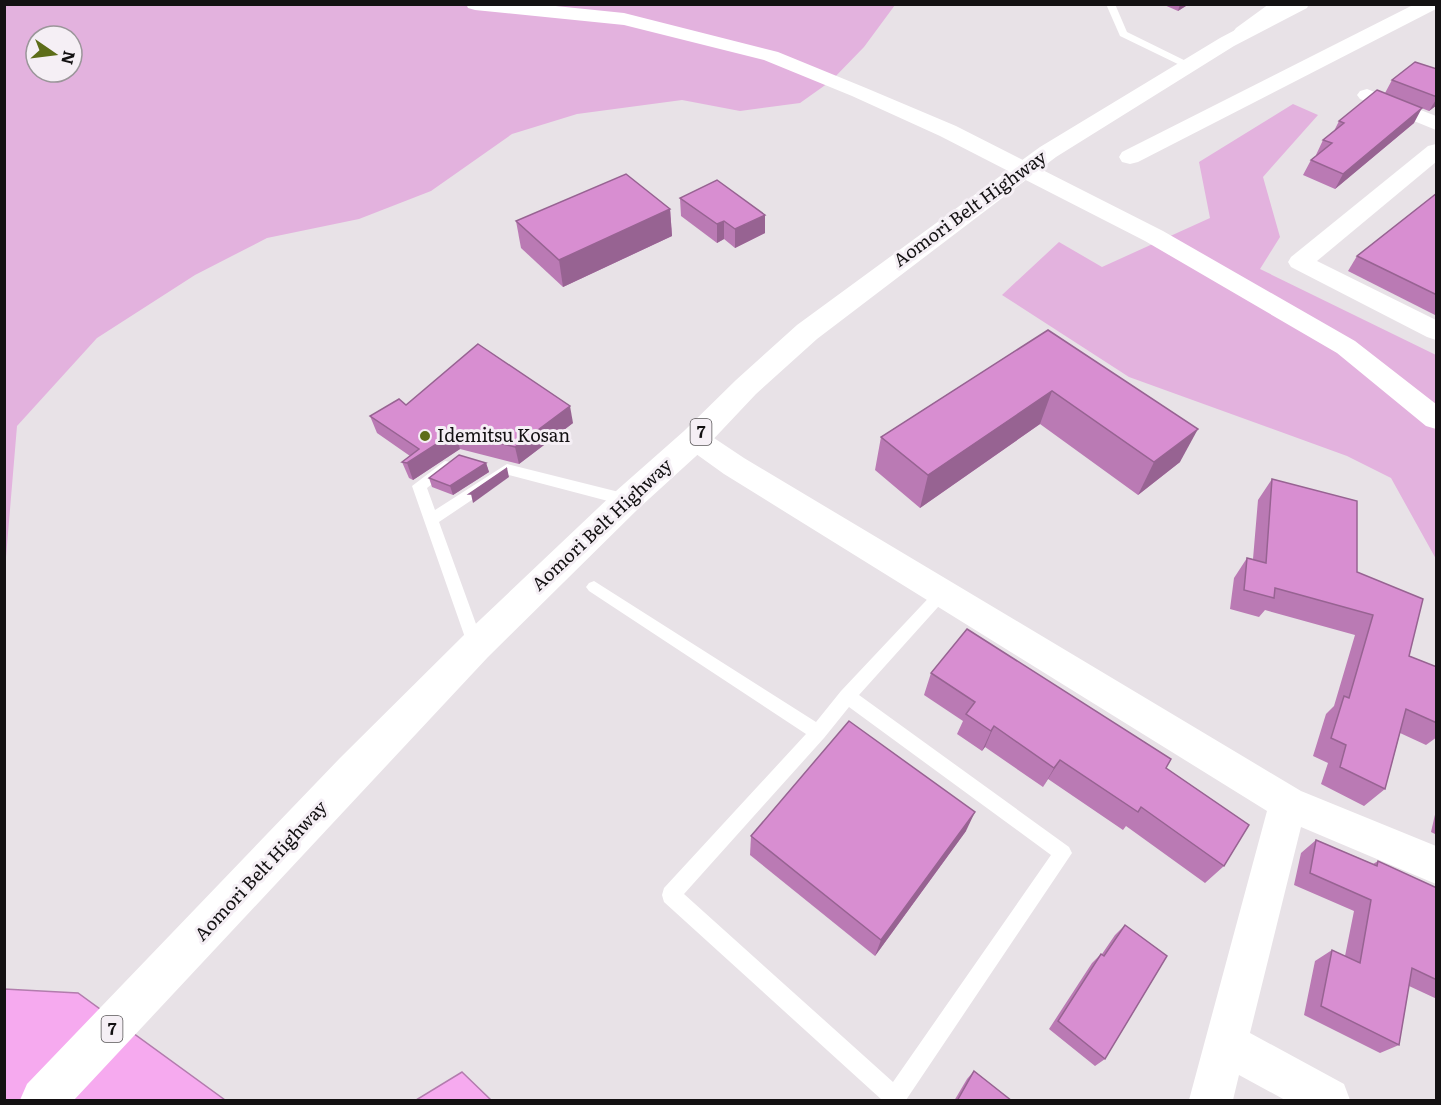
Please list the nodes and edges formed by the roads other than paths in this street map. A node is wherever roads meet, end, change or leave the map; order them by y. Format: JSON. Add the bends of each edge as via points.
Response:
{"nodes":[{"id":1,"x":476,"y":4,"type":"edge"},
{"id":2,"x":1110,"y":4,"type":"edge"},
{"id":3,"x":1282,"y":4,"type":"edge"},
{"id":4,"x":1300,"y":4,"type":"edge"},
{"id":5,"x":1431,"y":4,"type":"edge"},
{"id":6,"x":1227,"y":42,"type":"junction"},
{"id":7,"x":1189,"y":66,"type":"junction"},
{"id":8,"x":1366,"y":95,"type":"dead end"},
{"id":9,"x":1437,"y":124,"type":"edge"},
{"id":10,"x":1437,"y":151,"type":"edge"},
{"id":11,"x":1130,"y":157,"type":"dead end"},
{"id":12,"x":1437,"y":332,"type":"edge"},
{"id":13,"x":1437,"y":419,"type":"edge"},
{"id":14,"x":695,"y":439,"type":"junction"},
{"id":15,"x":459,"y":456,"type":"edge"},
{"id":16,"x":488,"y":464,"type":"edge"},
{"id":17,"x":507,"y":469,"type":"junction"},
{"id":18,"x":627,"y":500,"type":"junction"},
{"id":19,"x":431,"y":520,"type":"junction"},
{"id":20,"x":594,"y":586,"type":"dead end"},
{"id":21,"x":942,"y":593,"type":"junction"},
{"id":22,"x":476,"y":646,"type":"junction"},
{"id":23,"x":847,"y":696,"type":"junction"},
{"id":24,"x":818,"y":733,"type":"junction"},
{"id":25,"x":1288,"y":803,"type":"junction"},
{"id":26,"x":1437,"y":865,"type":"edge"},
{"id":27,"x":1227,"y":1044,"type":"junction"},
{"id":28,"x":43,"y":1101,"type":"edge"},
{"id":29,"x":1211,"y":1101,"type":"edge"},
{"id":30,"x":1328,"y":1101,"type":"edge"}],
"edges":[{"from":1,"to":13,"type":"street","via":[[624,19],[771,56],[948,131],[1154,236],[1346,347]]},
{"from":2,"to":7,"type":"lane","via":[[1123,34]]},
{"from":3,"to":6,"type":"street","number":"7"},
{"from":4,"to":6,"type":"highway","name":"Aomori Belt Highway","number":"7"},
{"from":5,"to":11,"type":"street"},
{"from":6,"to":7,"type":"highway","name":"Aomori Belt Highway","number":"7"},
{"from":7,"to":14,"type":"highway","name":"Aomori Belt Highway","number":"7","via":[[1048,152],[917,248],[807,332]]},
{"from":8,"to":9,"type":"street"},
{"from":10,"to":12,"type":"street","via":[[1300,262]]},
{"from":14,"to":18,"type":"highway","name":"Aomori Belt Highway","number":"7"},
{"from":14,"to":21,"type":"street"},
{"from":15,"to":19,"type":"lane","via":[[419,486]]},
{"from":16,"to":17,"type":"lane"},
{"from":17,"to":18,"type":"lane"},
{"from":17,"to":19,"type":"lane"},
{"from":18,"to":22,"type":"highway","name":"Aomori Belt Highway","number":"7"},
{"from":19,"to":22,"type":"lane"},
{"from":20,"to":24,"type":"lane"},
{"from":21,"to":23,"type":"lane"},
{"from":21,"to":25,"type":"street"},
{"from":22,"to":28,"type":"highway","name":"Aomori Belt Highway","number":"7"},
{"from":23,"to":24,"type":"lane"},
{"from":23,"to":24,"type":"lane","via":[[1063,853],[895,1098],[671,896]]},
{"from":25,"to":26,"type":"street"},
{"from":25,"to":27,"type":"street"},
{"from":27,"to":29,"type":"street"},
{"from":27,"to":30,"type":"street"}]}
